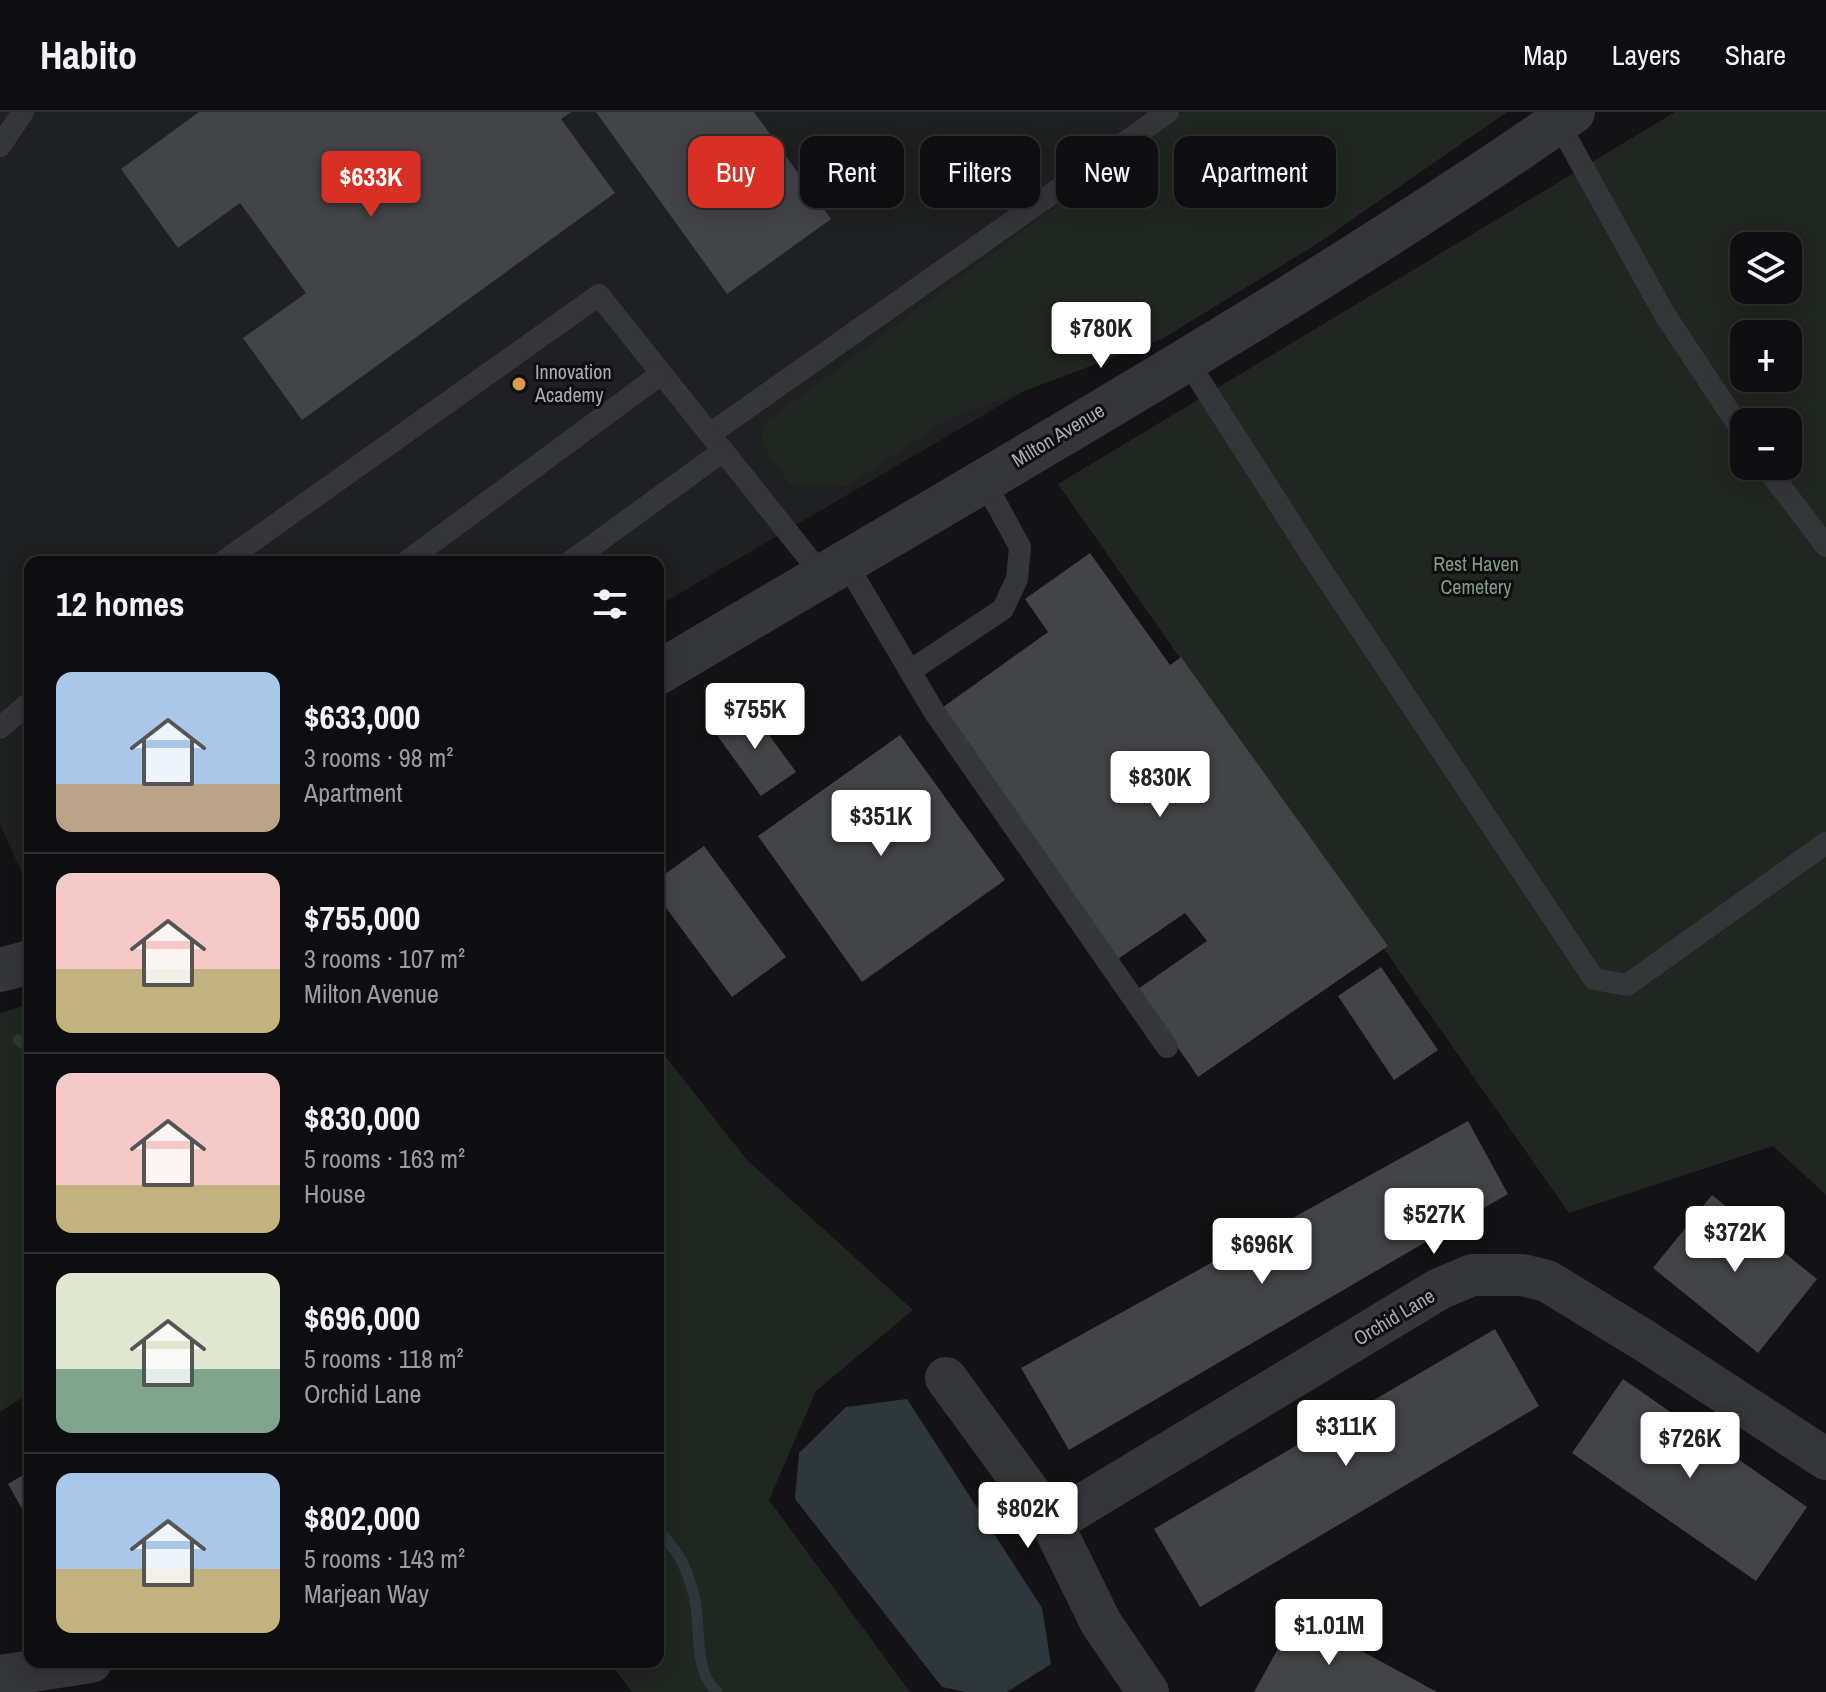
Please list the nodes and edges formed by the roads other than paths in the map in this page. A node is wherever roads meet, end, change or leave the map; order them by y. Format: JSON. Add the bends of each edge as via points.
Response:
{"nodes":[{"id":1,"x":23,"y":112,"type":"edge"},
{"id":2,"x":1168,"y":112,"type":"edge"},
{"id":3,"x":1566,"y":117,"type":"edge"},
{"id":4,"x":0,"y":146,"type":"edge"},
{"id":5,"x":1186,"y":359,"type":"junction"},
{"id":6,"x":661,"y":374,"type":"junction"},
{"id":7,"x":1730,"y":413,"type":"edge"},
{"id":8,"x":717,"y":442,"type":"junction"},
{"id":9,"x":983,"y":479,"type":"junction"},
{"id":10,"x":1776,"y":480,"type":"edge"},
{"id":11,"x":1826,"y":546,"type":"edge"},
{"id":12,"x":231,"y":556,"type":"edge"},
{"id":13,"x":414,"y":556,"type":"edge"},
{"id":14,"x":577,"y":556,"type":"edge"},
{"id":15,"x":834,"y":568,"type":"junction"},
{"id":16,"x":664,"y":669,"type":"edge"},
{"id":17,"x":910,"y":671,"type":"junction"},
{"id":18,"x":24,"y":707,"type":"edge"},
{"id":19,"x":0,"y":728,"type":"edge"},
{"id":20,"x":1826,"y":843,"type":"edge"},
{"id":21,"x":1167,"y":1047,"type":"dead end"},
{"id":22,"x":946,"y":1378,"type":"dead end"},
{"id":23,"x":1826,"y":1459,"type":"edge"},
{"id":24,"x":1052,"y":1523,"type":"junction"},
{"id":25,"x":52,"y":1668,"type":"edge"},
{"id":26,"x":0,"y":1676,"type":"edge"},
{"id":27,"x":1148,"y":1692,"type":"edge"}],
"edges":[{"from":1,"to":4,"type":"lane"},
{"from":2,"to":8,"type":"lane"},
{"from":3,"to":5,"type":"street","name":"Milton Avenue","via":[[1382,239]]},
{"from":3,"to":7,"type":"lane","via":[[1665,315]]},
{"from":5,"to":9,"type":"street","name":"Milton Avenue"},
{"from":5,"to":20,"type":"lane","via":[[1594,979],[1627,985]]},
{"from":6,"to":8,"type":"lane"},
{"from":6,"to":12,"type":"lane","via":[[599,295]]},
{"from":6,"to":13,"type":"lane"},
{"from":8,"to":14,"type":"lane"},
{"from":8,"to":15,"type":"lane"},
{"from":9,"to":15,"type":"street","name":"Milton Avenue"},
{"from":9,"to":17,"type":"lane","via":[[1020,547],[1017,579],[1003,609]]},
{"from":10,"to":11,"type":"lane"},
{"from":15,"to":16,"type":"street","name":"Milton Avenue"},
{"from":15,"to":17,"type":"lane"},
{"from":17,"to":21,"type":"lane"},
{"from":18,"to":19,"type":"lane"},
{"from":22,"to":24,"type":"street"},
{"from":23,"to":24,"type":"street","name":"Orchid Lane","via":[[1547,1281],[1472,1275],[1439,1289]]},
{"from":24,"to":27,"type":"street","via":[[1101,1623]]},
{"from":25,"to":26,"type":"street"}]}
